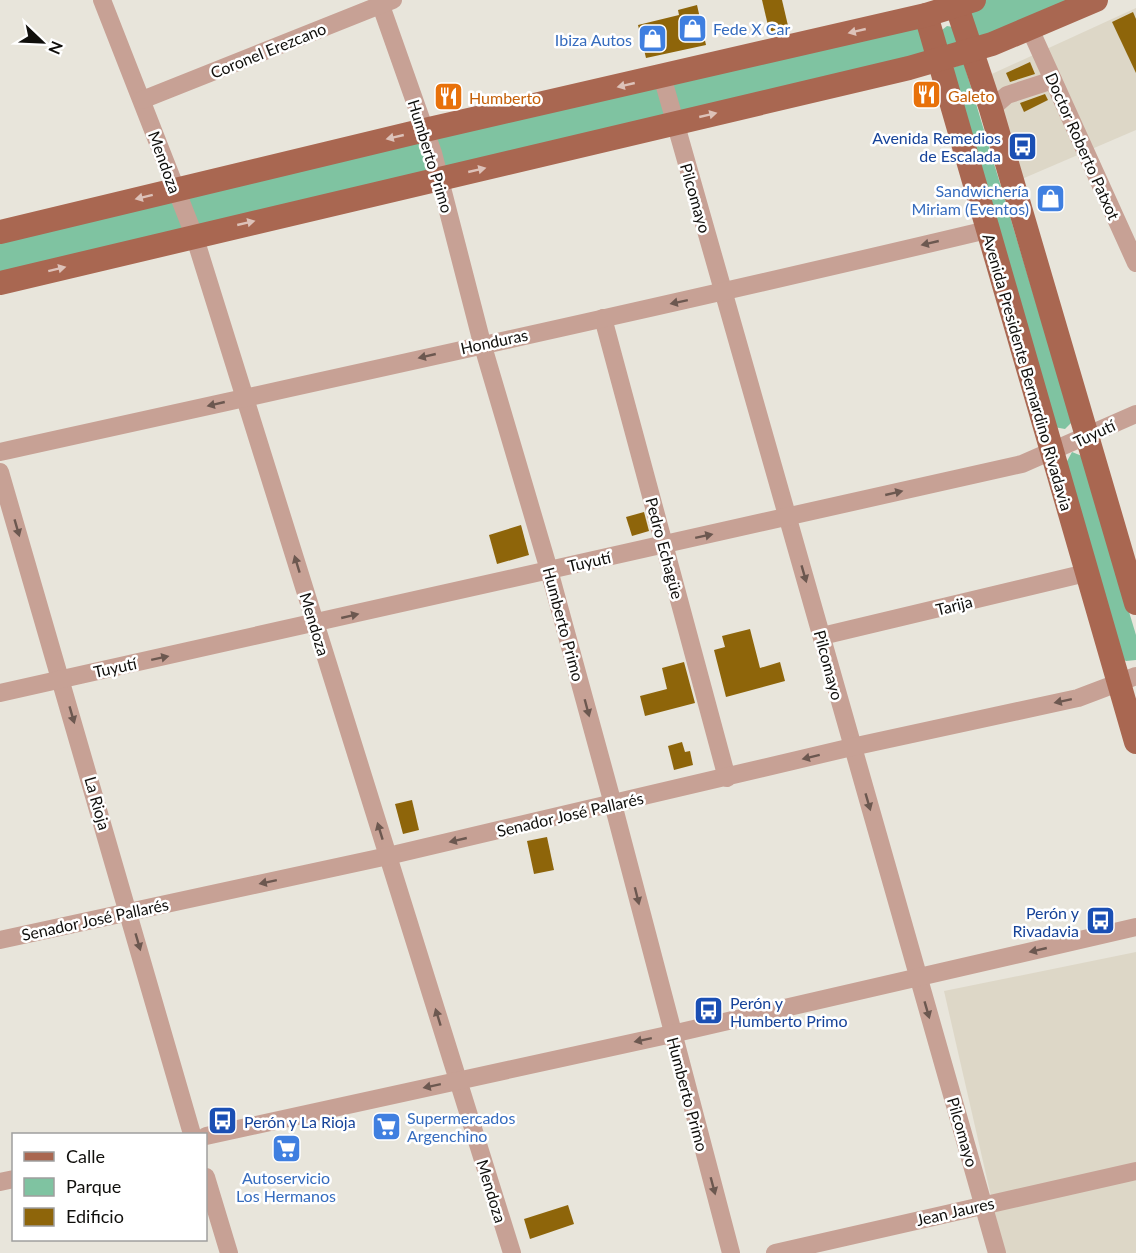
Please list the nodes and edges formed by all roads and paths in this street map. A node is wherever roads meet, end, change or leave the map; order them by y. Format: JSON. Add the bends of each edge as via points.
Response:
{"nodes":[{"id":1,"x":102,"y":0,"type":"edge"},
{"id":2,"x":1096,"y":0,"type":"edge"},
{"id":3,"x":385,"y":2,"type":"edge"},
{"id":4,"x":962,"y":2,"type":"edge"},
{"id":5,"x":925,"y":8,"type":"edge"},
{"id":6,"x":1030,"y":29,"type":"junction"},
{"id":7,"x":973,"y":50,"type":"junction"},
{"id":8,"x":938,"y":60,"type":"junction"},
{"id":9,"x":662,"y":76,"type":"junction"},
{"id":10,"x":1053,"y":80,"type":"junction"},
{"id":11,"x":142,"y":100,"type":"junction"},
{"id":12,"x":991,"y":109,"type":"junction"},
{"id":13,"x":675,"y":123,"type":"junction"},
{"id":14,"x":425,"y":130,"type":"junction"},
{"id":15,"x":439,"y":179,"type":"junction"},
{"id":16,"x":174,"y":189,"type":"junction"},
{"id":17,"x":987,"y":230,"type":"junction"},
{"id":18,"x":0,"y":232,"type":"edge"},
{"id":19,"x":194,"y":235,"type":"junction"},
{"id":20,"x":1136,"y":263,"type":"edge"},
{"id":21,"x":0,"y":283,"type":"edge"},
{"id":22,"x":722,"y":293,"type":"junction"},
{"id":23,"x":603,"y":318,"type":"junction"},
{"id":24,"x":482,"y":343,"type":"junction"},
{"id":25,"x":244,"y":398,"type":"junction"},
{"id":26,"x":1136,"y":414,"type":"edge"},
{"id":27,"x":1086,"y":436,"type":"junction"},
{"id":28,"x":0,"y":452,"type":"edge"},
{"id":29,"x":1052,"y":452,"type":"junction"},
{"id":30,"x":0,"y":472,"type":"edge"},
{"id":31,"x":789,"y":518,"type":"junction"},
{"id":32,"x":664,"y":544,"type":"junction"},
{"id":33,"x":549,"y":570,"type":"junction"},
{"id":34,"x":1086,"y":573,"type":"junction"},
{"id":35,"x":1136,"y":603,"type":"edge"},
{"id":36,"x":315,"y":624,"type":"junction"},
{"id":37,"x":822,"y":636,"type":"junction"},
{"id":38,"x":61,"y":679,"type":"junction"},
{"id":39,"x":1127,"y":679,"type":"edge"},
{"id":40,"x":0,"y":693,"type":"edge"},
{"id":41,"x":1136,"y":742,"type":"edge"},
{"id":42,"x":852,"y":747,"type":"junction"},
{"id":43,"x":728,"y":778,"type":"junction"},
{"id":44,"x":614,"y":804,"type":"junction"},
{"id":45,"x":388,"y":856,"type":"junction"},
{"id":46,"x":130,"y":912,"type":"junction"},
{"id":47,"x":1136,"y":927,"type":"edge"},
{"id":48,"x":0,"y":940,"type":"edge"},
{"id":49,"x":918,"y":977,"type":"junction"},
{"id":50,"x":672,"y":1034,"type":"junction"},
{"id":51,"x":458,"y":1081,"type":"junction"},
{"id":52,"x":192,"y":1133,"type":"edge"},
{"id":53,"x":207,"y":1136,"type":"edge"},
{"id":54,"x":1136,"y":1171,"type":"edge"},
{"id":55,"x":207,"y":1180,"type":"edge"},
{"id":56,"x":984,"y":1204,"type":"junction"},
{"id":57,"x":229,"y":1253,"type":"edge"},
{"id":58,"x":512,"y":1253,"type":"edge"},
{"id":59,"x":730,"y":1253,"type":"edge"},
{"id":60,"x":775,"y":1253,"type":"edge"},
{"id":61,"x":997,"y":1253,"type":"edge"}],
"edges":[{"from":1,"to":11,"type":"street","name":"Mendoza"},
{"from":2,"to":6,"type":"main road"},
{"from":3,"to":11,"type":"street","name":"Coronel Erezcano"},
{"from":3,"to":14,"type":"street","name":"Humberto Primo"},
{"from":4,"to":5,"type":"main road"},
{"from":4,"to":7,"type":"main road"},
{"from":5,"to":8,"type":"main road","name":"Avenida Presidente Bernardino Rivadavia"},
{"from":5,"to":9,"type":"main road","one_way":true},
{"from":6,"to":7,"type":"main road"},
{"from":6,"to":10,"type":"street","name":"Doctor Roberto Patxot"},
{"from":7,"to":8,"type":"main road"},
{"from":7,"to":12,"type":"main road"},
{"from":13,"to":8,"type":"main road","one_way":true},
{"from":8,"to":17,"type":"main road","name":"Avenida Presidente Bernardino Rivadavia"},
{"from":9,"to":13,"type":"street","name":"Pilcomayo"},
{"from":9,"to":14,"type":"main road","one_way":true},
{"from":10,"to":12,"type":"street","via":[[1007,95]]},
{"from":10,"to":20,"type":"street","name":"Doctor Roberto Patxot"},
{"from":11,"to":16,"type":"street","name":"Mendoza"},
{"from":12,"to":27,"type":"main road"},
{"from":15,"to":13,"type":"main road","one_way":true},
{"from":13,"to":22,"type":"street","name":"Pilcomayo"},
{"from":14,"to":15,"type":"street","name":"Humberto Primo"},
{"from":14,"to":16,"type":"main road","one_way":true},
{"from":19,"to":15,"type":"main road","one_way":true},
{"from":15,"to":24,"type":"street","name":"Humberto Primo"},
{"from":16,"to":18,"type":"main road","one_way":true},
{"from":16,"to":19,"type":"street","name":"Mendoza"},
{"from":17,"to":22,"type":"street","name":"Honduras","one_way":true},
{"from":17,"to":29,"type":"main road","name":"Avenida Presidente Bernardino Rivadavia"},
{"from":21,"to":19,"type":"main road","one_way":true},
{"from":19,"to":25,"type":"street","name":"Mendoza"},
{"from":22,"to":23,"type":"street","name":"Honduras","one_way":true},
{"from":22,"to":31,"type":"street","name":"Pilcomayo"},
{"from":23,"to":24,"type":"street","name":"Honduras"},
{"from":23,"to":32,"type":"street","name":"Pedro Echagüe"},
{"from":24,"to":25,"type":"street","name":"Honduras","one_way":true},
{"from":24,"to":33,"type":"street","name":"Humberto Primo"},
{"from":25,"to":28,"type":"street","name":"Honduras","one_way":true},
{"from":36,"to":25,"type":"street","name":"Mendoza","one_way":true},
{"from":26,"to":27,"type":"street","name":"Tuyutí"},
{"from":27,"to":29,"type":"street","name":"Tuyutí"},
{"from":27,"to":35,"type":"main road"},
{"from":31,"to":29,"type":"street","name":"Tuyutí","one_way":true,"via":[[1022,464]]},
{"from":29,"to":34,"type":"main road","name":"Avenida Presidente Bernardino Rivadavia"},
{"from":30,"to":38,"type":"street","name":"La Rioja","one_way":true},
{"from":32,"to":31,"type":"street","name":"Tuyutí","one_way":true},
{"from":31,"to":37,"type":"street","name":"Pilcomayo","one_way":true},
{"from":32,"to":33,"type":"street","name":"Tuyutí"},
{"from":32,"to":43,"type":"street","name":"Pedro Echagüe"},
{"from":36,"to":33,"type":"street","name":"Tuyutí","one_way":true},
{"from":33,"to":44,"type":"street","name":"Humberto Primo","one_way":true},
{"from":34,"to":37,"type":"street","name":"Tarija"},
{"from":34,"to":39,"type":"main road","name":"Avenida Presidente Bernardino Rivadavia"},
{"from":38,"to":36,"type":"street","name":"Tuyutí","one_way":true},
{"from":45,"to":36,"type":"street","name":"Mendoza","one_way":true},
{"from":37,"to":42,"type":"street","name":"Pilcomayo"},
{"from":38,"to":40,"type":"street","name":"Tuyutí"},
{"from":38,"to":46,"type":"street","name":"La Rioja","one_way":true},
{"from":39,"to":41,"type":"main road","name":"Avenida Presidente Bernardino Rivadavia"},
{"from":39,"to":42,"type":"street","name":"Senador José Pallarés","one_way":true,"via":[[1078,698]]},
{"from":42,"to":43,"type":"street","name":"Senador José Pallarés","one_way":true},
{"from":42,"to":49,"type":"street","name":"Pilcomayo","one_way":true},
{"from":43,"to":44,"type":"street","name":"Senador José Pallarés"},
{"from":44,"to":45,"type":"street","name":"Senador José Pallarés","one_way":true},
{"from":44,"to":50,"type":"street","name":"Humberto Primo","one_way":true},
{"from":45,"to":46,"type":"street","name":"Senador José Pallarés","one_way":true},
{"from":51,"to":45,"type":"street","name":"Mendoza","one_way":true},
{"from":46,"to":48,"type":"street","name":"Senador José Pallarés"},
{"from":46,"to":52,"type":"street","name":"La Rioja","one_way":true},
{"from":47,"to":49,"type":"street","one_way":true},
{"from":49,"to":50,"type":"street"},
{"from":49,"to":56,"type":"street","name":"Pilcomayo","one_way":true},
{"from":50,"to":51,"type":"street","one_way":true},
{"from":50,"to":59,"type":"street","name":"Humberto Primo","one_way":true},
{"from":51,"to":53,"type":"street","one_way":true},
{"from":51,"to":58,"type":"street","name":"Mendoza"},
{"from":54,"to":56,"type":"street","name":"Jean Jaures"},
{"from":55,"to":57,"type":"street"},
{"from":56,"to":60,"type":"street","name":"Jean Jaures"},
{"from":56,"to":61,"type":"street","name":"Pilcomayo"}]}
